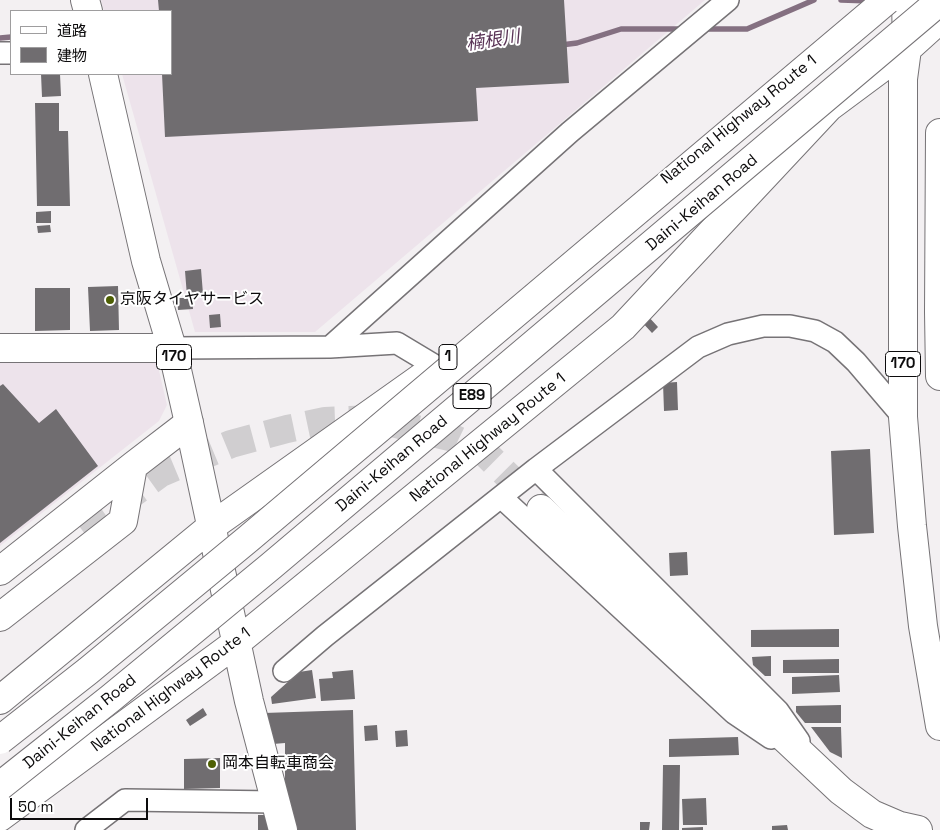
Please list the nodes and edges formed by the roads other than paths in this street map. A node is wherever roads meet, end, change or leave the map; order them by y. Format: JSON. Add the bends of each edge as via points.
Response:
{"nodes":[{"id":1,"x":728,"y":0,"type":"edge"},
{"id":2,"x":886,"y":0,"type":"edge"},
{"id":3,"x":906,"y":0,"type":"edge"},
{"id":4,"x":940,"y":0,"type":"edge"},
{"id":5,"x":940,"y":19,"type":"edge"},
{"id":6,"x":907,"y":49,"type":"junction"},
{"id":7,"x":103,"y":75,"type":"edge"},
{"id":8,"x":940,"y":133,"type":"edge"},
{"id":9,"x":940,"y":228,"type":"edge"},
{"id":10,"x":330,"y":347,"type":"junction"},
{"id":11,"x":0,"y":348,"type":"edge"},
{"id":12,"x":172,"y":348,"type":"junction"},
{"id":13,"x":437,"y":367,"type":"junction"},
{"id":14,"x":940,"y":376,"type":"edge"},
{"id":15,"x":904,"y":417,"type":"junction"},
{"id":16,"x":189,"y":423,"type":"junction"},
{"id":17,"x":133,"y":466,"type":"junction"},
{"id":18,"x":536,"y":468,"type":"junction"},
{"id":19,"x":500,"y":497,"type":"junction"},
{"id":20,"x":542,"y":509,"type":"tunnel mouth"},
{"id":21,"x":212,"y":526,"type":"junction"},
{"id":22,"x":82,"y":530,"type":"tunnel mouth"},
{"id":23,"x":0,"y":571,"type":"edge"},
{"id":24,"x":0,"y":594,"type":"edge"},
{"id":25,"x":0,"y":616,"type":"edge"},
{"id":26,"x":236,"y":642,"type":"junction"},
{"id":27,"x":284,"y":670,"type":"dead end"},
{"id":28,"x":0,"y":700,"type":"edge"},
{"id":29,"x":940,"y":726,"type":"edge"},
{"id":30,"x":0,"y":740,"type":"edge"},
{"id":31,"x":822,"y":774,"type":"junction"},
{"id":32,"x":0,"y":786,"type":"edge"},
{"id":33,"x":276,"y":802,"type":"junction"},
{"id":34,"x":0,"y":817,"type":"edge"},
{"id":35,"x":86,"y":830,"type":"edge"},
{"id":36,"x":283,"y":830,"type":"edge"},
{"id":37,"x":918,"y":830,"type":"edge"}],
"edges":[{"from":1,"to":10,"type":"street","via":[[570,132]]},
{"from":2,"to":13,"type":"main road","name":"National Highway Route 1","number":"1"},
{"from":2,"to":30,"type":"main road","number":"E89","bridge":true,"via":[[241,546]]},
{"from":3,"to":6,"type":"main road","number":"170"},
{"from":4,"to":32,"type":"main road","name":"Daini-Keihan Road","number":"E89","bridge":true,"via":[[271,566]]},
{"from":5,"to":6,"type":"main road","name":"National Highway Route 1"},
{"from":6,"to":15,"type":"main road","number":"170","via":[[904,79]]},
{"from":6,"to":26,"type":"main road","name":"National Highway Route 1","via":[[829,107],[623,327]]},
{"from":7,"to":12,"type":"main road","number":"170","via":[[146,261]]},
{"from":8,"to":9,"type":"main road","number":"170"},
{"from":9,"to":14,"type":"main road","number":"170"},
{"from":10,"to":12,"type":"street"},
{"from":10,"to":13,"type":"street","via":[[396,342]]},
{"from":11,"to":12,"type":"main road"},
{"from":12,"to":16,"type":"main road","number":"170"},
{"from":13,"to":21,"type":"main road","name":"National Highway Route 1","number":"1"},
{"from":15,"to":18,"type":"street","via":[[835,342],[807,329],[763,326],[728,334],[698,348]]},
{"from":15,"to":29,"type":"main road","number":"170","via":[[922,626]]},
{"from":16,"to":17,"type":"main road"},
{"from":16,"to":21,"type":"main road","number":"170"},
{"from":17,"to":23,"type":"main road"},
{"from":17,"to":25,"type":"main road","via":[[123,521]]},
{"from":18,"to":19,"type":"street"},
{"from":18,"to":31,"type":"street","via":[[778,711]]},
{"from":19,"to":27,"type":"street"},
{"from":19,"to":31,"type":"street","via":[[734,713]]},
{"from":20,"to":31,"type":"main road"},
{"from":21,"to":26,"type":"main road","number":"170"},
{"from":21,"to":28,"type":"main road","name":"National Highway Route 1","number":"1"},
{"from":22,"to":24,"type":"main road"},
{"from":26,"to":33,"type":"main road","number":"170"},
{"from":26,"to":34,"type":"main road","name":"National Highway Route 1"},
{"from":31,"to":37,"type":"main road","via":[[872,814]]},
{"from":33,"to":35,"type":"street","via":[[125,800]]},
{"from":33,"to":36,"type":"main road","number":"170"}]}
